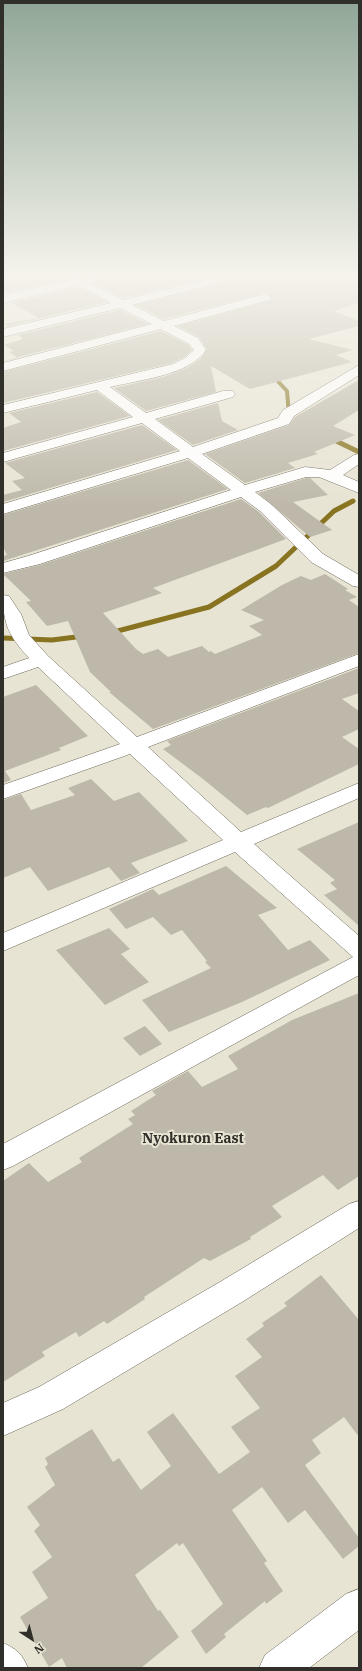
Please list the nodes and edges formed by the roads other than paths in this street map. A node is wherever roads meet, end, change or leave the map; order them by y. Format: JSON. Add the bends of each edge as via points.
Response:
{"nodes":[{"id":1,"x":61,"y":352,"type":"edge"},
{"id":2,"x":199,"y":352,"type":"edge"},
{"id":3,"x":3,"y":367,"type":"edge"},
{"id":4,"x":359,"y":369,"type":"edge"},
{"id":5,"x":99,"y":385,"type":"junction"},
{"id":6,"x":228,"y":394,"type":"dead end"},
{"id":7,"x":3,"y":409,"type":"edge"},
{"id":8,"x":145,"y":419,"type":"junction"},
{"id":9,"x":189,"y":453,"type":"junction"},
{"id":10,"x":3,"y":458,"type":"edge"},
{"id":11,"x":359,"y":458,"type":"edge"},
{"id":12,"x":332,"y":475,"type":"junction"},
{"id":13,"x":359,"y":488,"type":"edge"},
{"id":14,"x":243,"y":491,"type":"junction"},
{"id":15,"x":3,"y":509,"type":"edge"},
{"id":16,"x":3,"y":568,"type":"edge"},
{"id":17,"x":359,"y":582,"type":"edge"},
{"id":18,"x":3,"y":600,"type":"edge"},
{"id":19,"x":41,"y":660,"type":"junction"},
{"id":20,"x":359,"y":660,"type":"edge"},
{"id":21,"x":3,"y":673,"type":"edge"},
{"id":22,"x":135,"y":745,"type":"junction"},
{"id":23,"x":359,"y":790,"type":"edge"},
{"id":24,"x":3,"y":792,"type":"edge"},
{"id":25,"x":238,"y":842,"type":"junction"},
{"id":26,"x":3,"y":943,"type":"edge"},
{"id":27,"x":359,"y":950,"type":"edge"},
{"id":28,"x":359,"y":964,"type":"edge"},
{"id":29,"x":3,"y":1158,"type":"edge"},
{"id":30,"x":359,"y":1213,"type":"edge"},
{"id":31,"x":3,"y":1420,"type":"edge"},
{"id":32,"x":359,"y":1607,"type":"edge"},
{"id":33,"x":3,"y":1662,"type":"edge"},
{"id":34,"x":9,"y":1668,"type":"edge"},
{"id":35,"x":278,"y":1668,"type":"edge"}],
"edges":[{"from":1,"to":3,"type":"street"},
{"from":2,"to":5,"type":"street","via":[[177,367]]},
{"from":4,"to":9,"type":"street","via":[[308,403],[288,413],[284,421]]},
{"from":5,"to":7,"type":"street"},
{"from":5,"to":8,"type":"street"},
{"from":6,"to":8,"type":"street"},
{"from":8,"to":9,"type":"street"},
{"from":8,"to":10,"type":"street"},
{"from":9,"to":14,"type":"street"},
{"from":9,"to":15,"type":"street"},
{"from":11,"to":12,"type":"street"},
{"from":12,"to":13,"type":"street"},
{"from":12,"to":14,"type":"street","via":[[305,472]]},
{"from":14,"to":16,"type":"street"},
{"from":14,"to":17,"type":"street","via":[[266,508],[317,558]]},
{"from":18,"to":19,"type":"street","via":[[12,614],[20,638]]},
{"from":19,"to":21,"type":"street"},
{"from":19,"to":22,"type":"street"},
{"from":20,"to":22,"type":"street"},
{"from":22,"to":24,"type":"street"},
{"from":22,"to":25,"type":"street"},
{"from":23,"to":25,"type":"street"},
{"from":25,"to":26,"type":"street"},
{"from":25,"to":27,"type":"street"},
{"from":28,"to":29,"type":"street"},
{"from":30,"to":31,"type":"street","via":[[51,1398]]},
{"from":32,"to":35,"type":"street"},
{"from":33,"to":34,"type":"street"}]}
